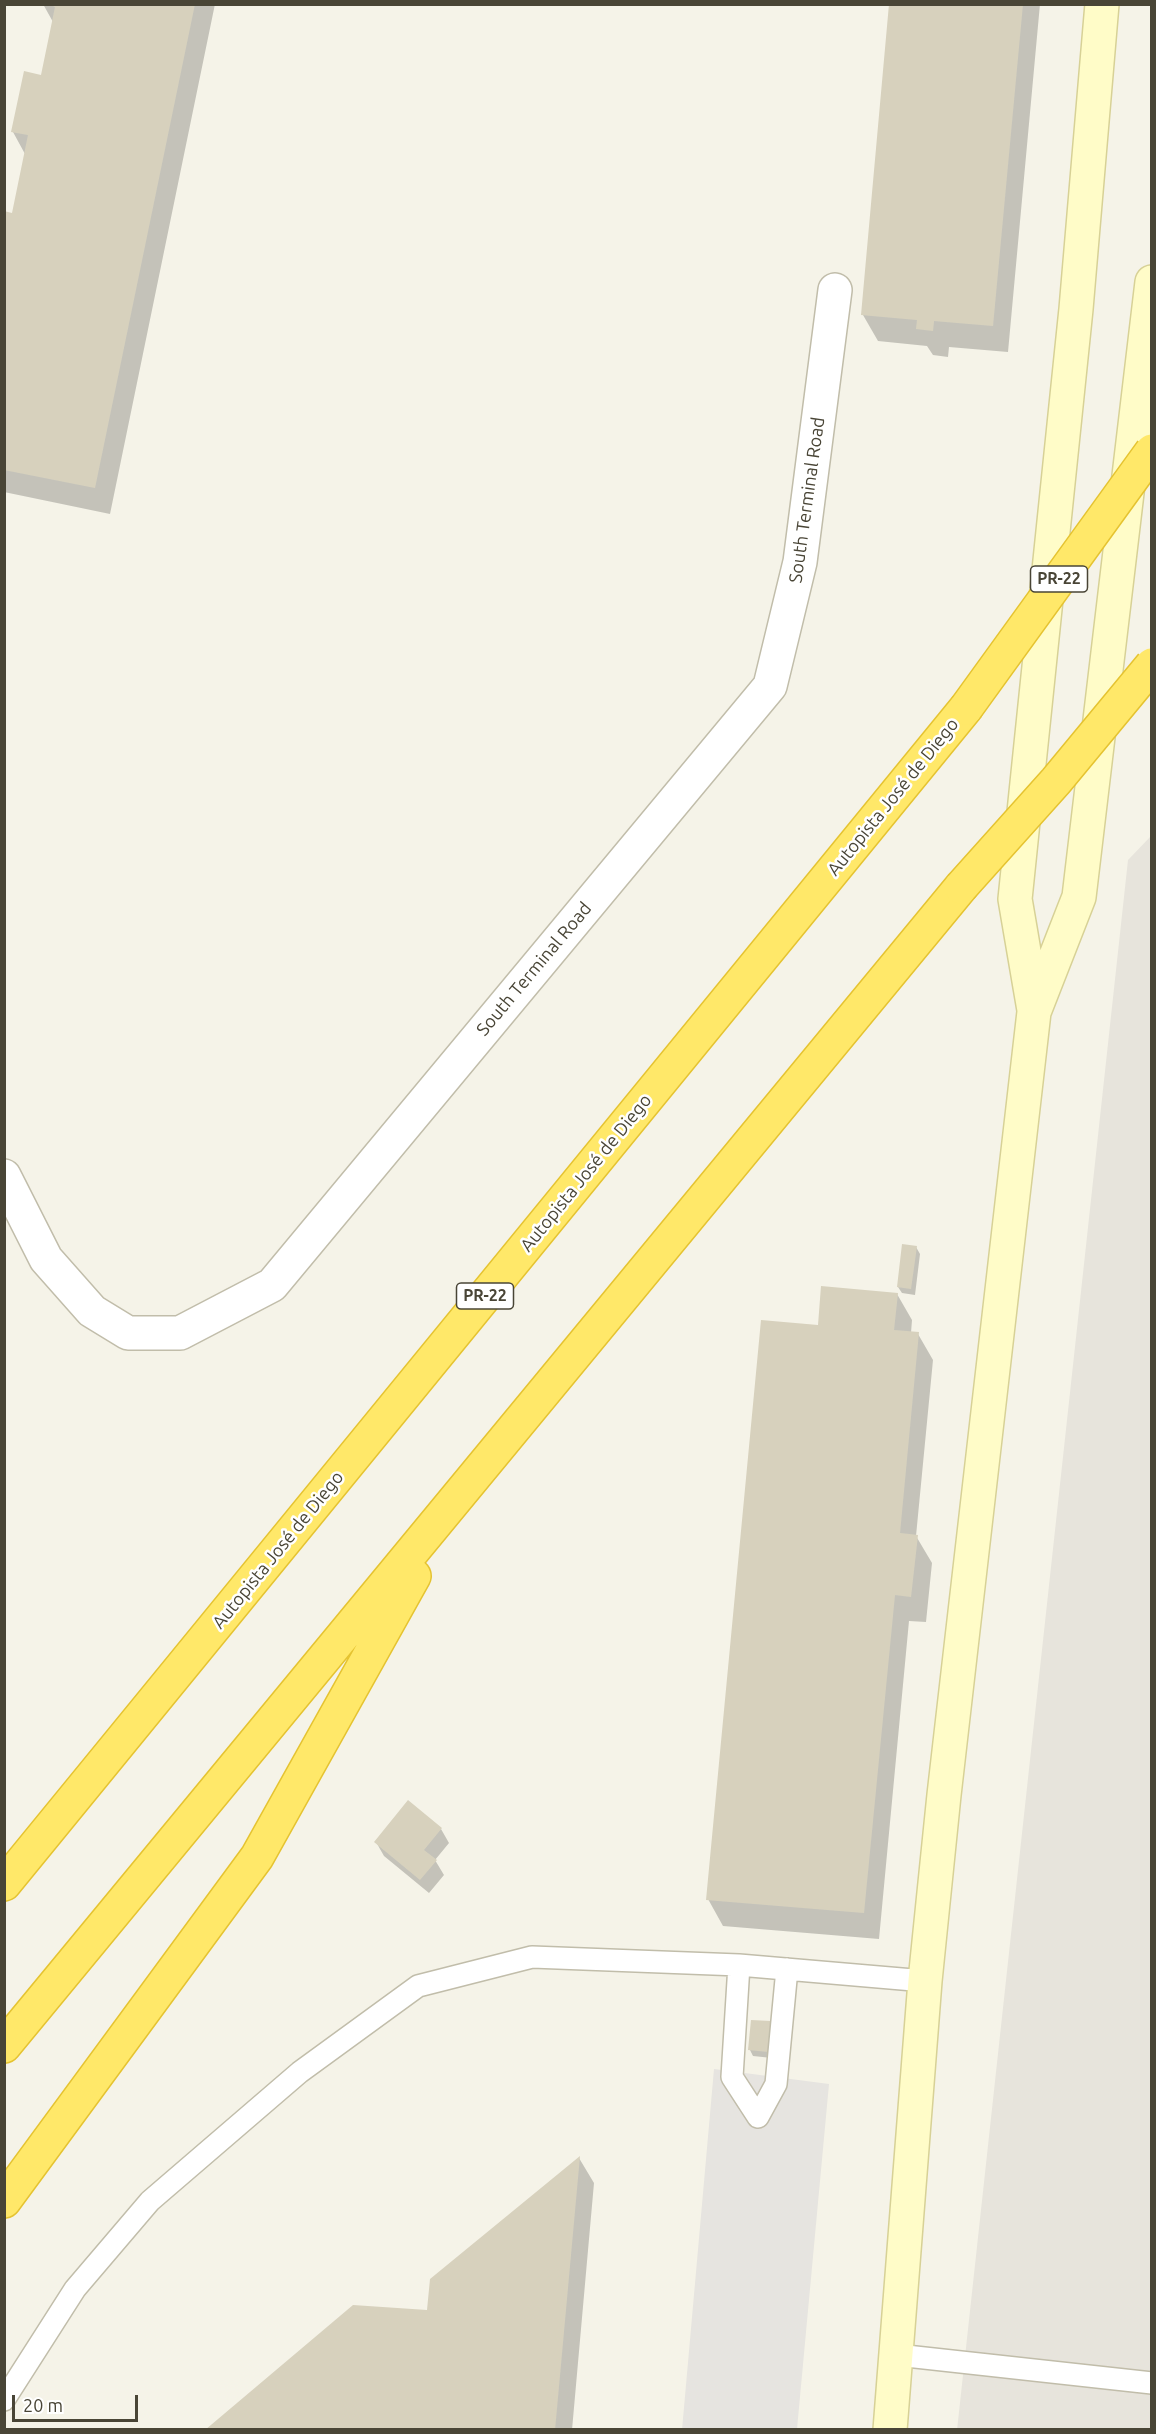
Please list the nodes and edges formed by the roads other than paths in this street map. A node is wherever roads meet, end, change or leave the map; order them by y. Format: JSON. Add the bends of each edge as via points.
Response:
{"nodes":[{"id":1,"x":1102,"y":4,"type":"edge"},
{"id":2,"x":1152,"y":282,"type":"edge"},
{"id":3,"x":835,"y":290,"type":"dead end"},
{"id":4,"x":1152,"y":451,"type":"edge"},
{"id":5,"x":1152,"y":665,"type":"edge"},
{"id":6,"x":1034,"y":1012,"type":"junction"},
{"id":7,"x":4,"y":1176,"type":"edge"},
{"id":8,"x":453,"y":1505,"type":"junction"},
{"id":9,"x":4,"y":1884,"type":"edge"},
{"id":10,"x":739,"y":1965,"type":"junction"},
{"id":11,"x":787,"y":1969,"type":"junction"},
{"id":12,"x":925,"y":1981,"type":"junction"},
{"id":13,"x":4,"y":2046,"type":"edge"},
{"id":14,"x":4,"y":2201,"type":"edge"},
{"id":15,"x":897,"y":2355,"type":"junction"},
{"id":16,"x":1152,"y":2383,"type":"edge"},
{"id":17,"x":4,"y":2400,"type":"edge"},
{"id":18,"x":890,"y":2430,"type":"edge"}],
"edges":[{"from":1,"to":6,"type":"street","via":[[1076,309],[1016,898]]},
{"from":2,"to":6,"type":"street","via":[[1079,897]]},
{"from":3,"to":7,"type":"street","name":"South Terminal Road","via":[[801,562],[770,686],[272,1285],[180,1333],[128,1333],[92,1311],[46,1259]]},
{"from":4,"to":9,"type":"highway","name":"Autopista José de Diego","number":"PR-22","bridge":true,"via":[[966,708]]},
{"from":5,"to":8,"type":"highway","bridge":true,"via":[[961,887]]},
{"from":6,"to":12,"type":"street"},
{"from":8,"to":13,"type":"highway"},
{"from":8,"to":14,"type":"highway","via":[[257,1857]]},
{"from":10,"to":11,"type":"lane"},
{"from":10,"to":11,"type":"lane","via":[[732,2077],[758,2117],[776,2084]]},
{"from":10,"to":17,"type":"lane","via":[[532,1957],[418,1986],[300,2072],[150,2200],[75,2289]]},
{"from":11,"to":12,"type":"lane"},
{"from":12,"to":15,"type":"street"},
{"from":15,"to":16,"type":"lane"},
{"from":15,"to":18,"type":"street"}]}
